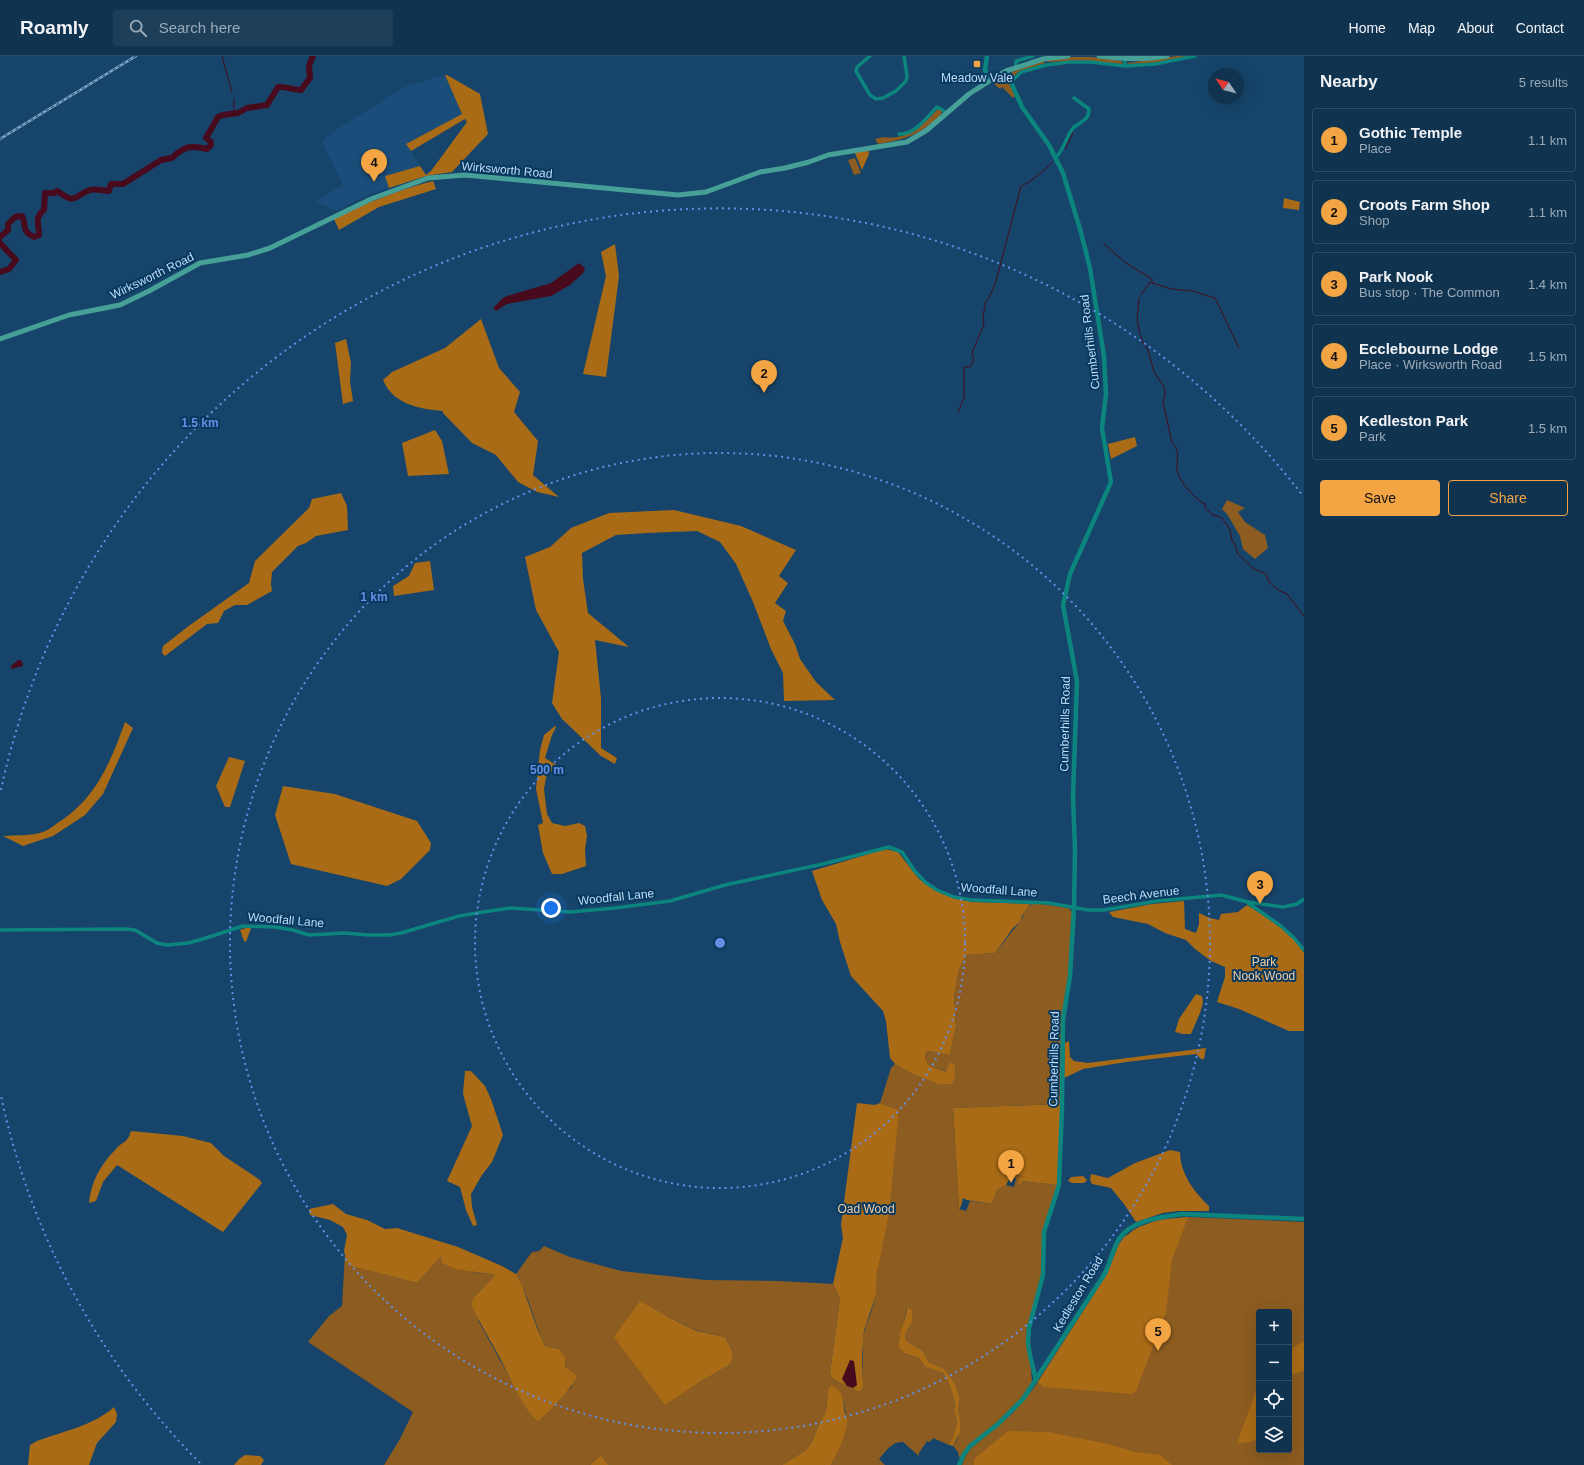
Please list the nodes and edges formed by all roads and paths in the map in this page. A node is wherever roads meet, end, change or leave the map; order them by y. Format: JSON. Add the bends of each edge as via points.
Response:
{"nodes":[{"id":1,"x":870,"y":56,"type":"edge"},
{"id":2,"x":904,"y":56,"type":"edge"},
{"id":3,"x":986,"y":56,"type":"edge"},
{"id":4,"x":1033,"y":56,"type":"edge"},
{"id":5,"x":1068,"y":56,"type":"edge"},
{"id":6,"x":1099,"y":56,"type":"edge"},
{"id":7,"x":1167,"y":56,"type":"edge"},
{"id":8,"x":1195,"y":56,"type":"edge"},
{"id":9,"x":1045,"y":59,"type":"junction"},
{"id":10,"x":1125,"y":59,"type":"junction"},
{"id":11,"x":1046,"y":65,"type":"junction"},
{"id":12,"x":1125,"y":66,"type":"junction"},
{"id":13,"x":1016,"y":67,"type":"junction"},
{"id":14,"x":1006,"y":71,"type":"junction"},
{"id":15,"x":991,"y":80,"type":"junction"},
{"id":16,"x":1011,"y":82,"type":"junction"},
{"id":17,"x":1074,"y":98,"type":"dead end"},
{"id":18,"x":946,"y":114,"type":"junction"},
{"id":19,"x":899,"y":134,"type":"dead end"},
{"id":20,"x":1056,"y":157,"type":"junction"},
{"id":21,"x":0,"y":339,"type":"edge"},
{"id":22,"x":1304,"y":899,"type":"edge"},
{"id":23,"x":1248,"y":902,"type":"junction"},
{"id":24,"x":1074,"y":908,"type":"junction"},
{"id":25,"x":0,"y":930,"type":"edge"},
{"id":26,"x":1304,"y":950,"type":"edge"},
{"id":27,"x":1304,"y":1219,"type":"edge"},
{"id":28,"x":1036,"y":1380,"type":"junction"},
{"id":29,"x":959,"y":1465,"type":"edge"}],
"edges":[{"from":1,"to":2,"type":"street","via":[[856,67],[856,70],[870,95],[876,99],[896,91],[906,81]]},
{"from":3,"to":15,"type":"street","via":[[985,70]]},
{"from":4,"to":13,"type":"street","via":[[1016,61]]},
{"from":5,"to":9,"type":"main road","name":"Wirksworth Road"},
{"from":6,"to":10,"type":"main road"},
{"from":7,"to":10,"type":"main road"},
{"from":8,"to":12,"type":"street","via":[[1155,64]]},
{"from":9,"to":11,"type":"street"},
{"from":9,"to":13,"type":"main road","name":"Wirksworth Road"},
{"from":10,"to":12,"type":"street"},
{"from":11,"to":12,"type":"street","via":[[1091,62]]},
{"from":11,"to":16,"type":"street","via":[[1021,72]]},
{"from":13,"to":14,"type":"main road","name":"Wirksworth Road"},
{"from":14,"to":15,"type":"main road","name":"Wirksworth Road"},
{"from":14,"to":16,"type":"street","name":"Cumberhills Road"},
{"from":15,"to":18,"type":"main road","name":"Wirksworth Road","via":[[969,94]]},
{"from":16,"to":20,"type":"street","name":"Cumberhills Road","via":[[1022,107]]},
{"from":17,"to":20,"type":"street","via":[[1087,105],[1089,114],[1086,120],[1069,134]]},
{"from":18,"to":19,"type":"street","via":[[937,107],[928,119],[916,128],[905,135]]},
{"from":18,"to":21,"type":"main road","name":"Wirksworth Road","via":[[907,142],[828,155],[797,165],[760,172],[723,187],[698,193],[670,194],[466,175],[428,178],[371,199],[270,248],[248,255],[200,263],[120,305],[69,315]]},
{"from":20,"to":24,"type":"street","name":"Cumberhills Road","via":[[1063,173],[1090,268],[1104,356],[1106,394],[1102,428],[1111,482],[1070,574],[1063,605],[1077,681],[1073,797]]},
{"from":22,"to":23,"type":"street","via":[[1297,904],[1284,907]]},
{"from":23,"to":24,"type":"street","name":"Beech Avenue","via":[[1225,895],[1158,901],[1104,910]]},
{"from":23,"to":26,"type":"street","via":[[1281,926]]},
{"from":24,"to":25,"type":"street","name":"Woodfall Lane","via":[[1049,903],[954,897],[920,878],[902,852],[889,847],[725,885],[670,901],[570,912],[511,908],[459,916],[388,935],[309,935],[275,927],[243,926],[194,941],[167,945],[157,943],[135,930],[126,929]]},
{"from":24,"to":28,"type":"street","name":"Cumberhills Road","via":[[1070,976],[1063,1020],[1059,1185],[1044,1232],[1043,1275],[1029,1328],[1028,1343]]},
{"from":27,"to":28,"type":"street","name":"Kedleston Road","via":[[1182,1214],[1156,1218],[1132,1228],[1120,1238],[1106,1271]]},
{"from":28,"to":29,"type":"street","name":"Kedleston Road","via":[[1011,1412],[970,1446]]}]}
